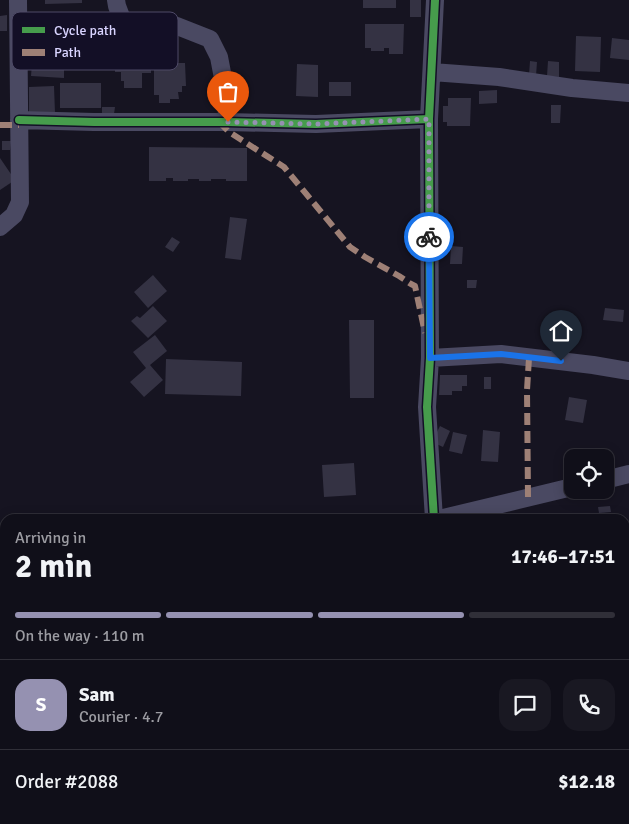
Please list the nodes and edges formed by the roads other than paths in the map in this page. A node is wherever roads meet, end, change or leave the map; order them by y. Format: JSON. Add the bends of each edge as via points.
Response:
{"nodes":[{"id":1,"x":435,"y":0,"type":"edge"},
{"id":2,"x":178,"y":26,"type":"edge"},
{"id":3,"x":19,"y":70,"type":"edge"},
{"id":4,"x":432,"y":72,"type":"junction"},
{"id":5,"x":629,"y":93,"type":"edge"},
{"id":6,"x":429,"y":119,"type":"junction"},
{"id":7,"x":19,"y":120,"type":"junction"},
{"id":8,"x":228,"y":122,"type":"junction"},
{"id":9,"x":0,"y":228,"type":"edge"},
{"id":10,"x":430,"y":358,"type":"junction"},
{"id":11,"x":629,"y":371,"type":"edge"},
{"id":12,"x":629,"y":474,"type":"edge"},
{"id":13,"x":614,"y":478,"type":"edge"},
{"id":14,"x":564,"y":489,"type":"edge"},
{"id":15,"x":434,"y":514,"type":"edge"},
{"id":16,"x":459,"y":514,"type":"edge"}],
"edges":[{"from":1,"to":4,"type":"street"},
{"from":2,"to":8,"type":"street","via":[[210,39],[219,57]]},
{"from":3,"to":7,"type":"street"},
{"from":4,"to":5,"type":"street"},
{"from":4,"to":6,"type":"street"},
{"from":6,"to":8,"type":"street","via":[[316,124]]},
{"from":6,"to":10,"type":"street"},
{"from":7,"to":8,"type":"street"},
{"from":7,"to":9,"type":"street","via":[[20,202],[14,215]]},
{"from":10,"to":11,"type":"street","via":[[501,354]]},
{"from":10,"to":15,"type":"street","via":[[427,407]]},
{"from":12,"to":13,"type":"street"},
{"from":14,"to":16,"type":"street"}]}
